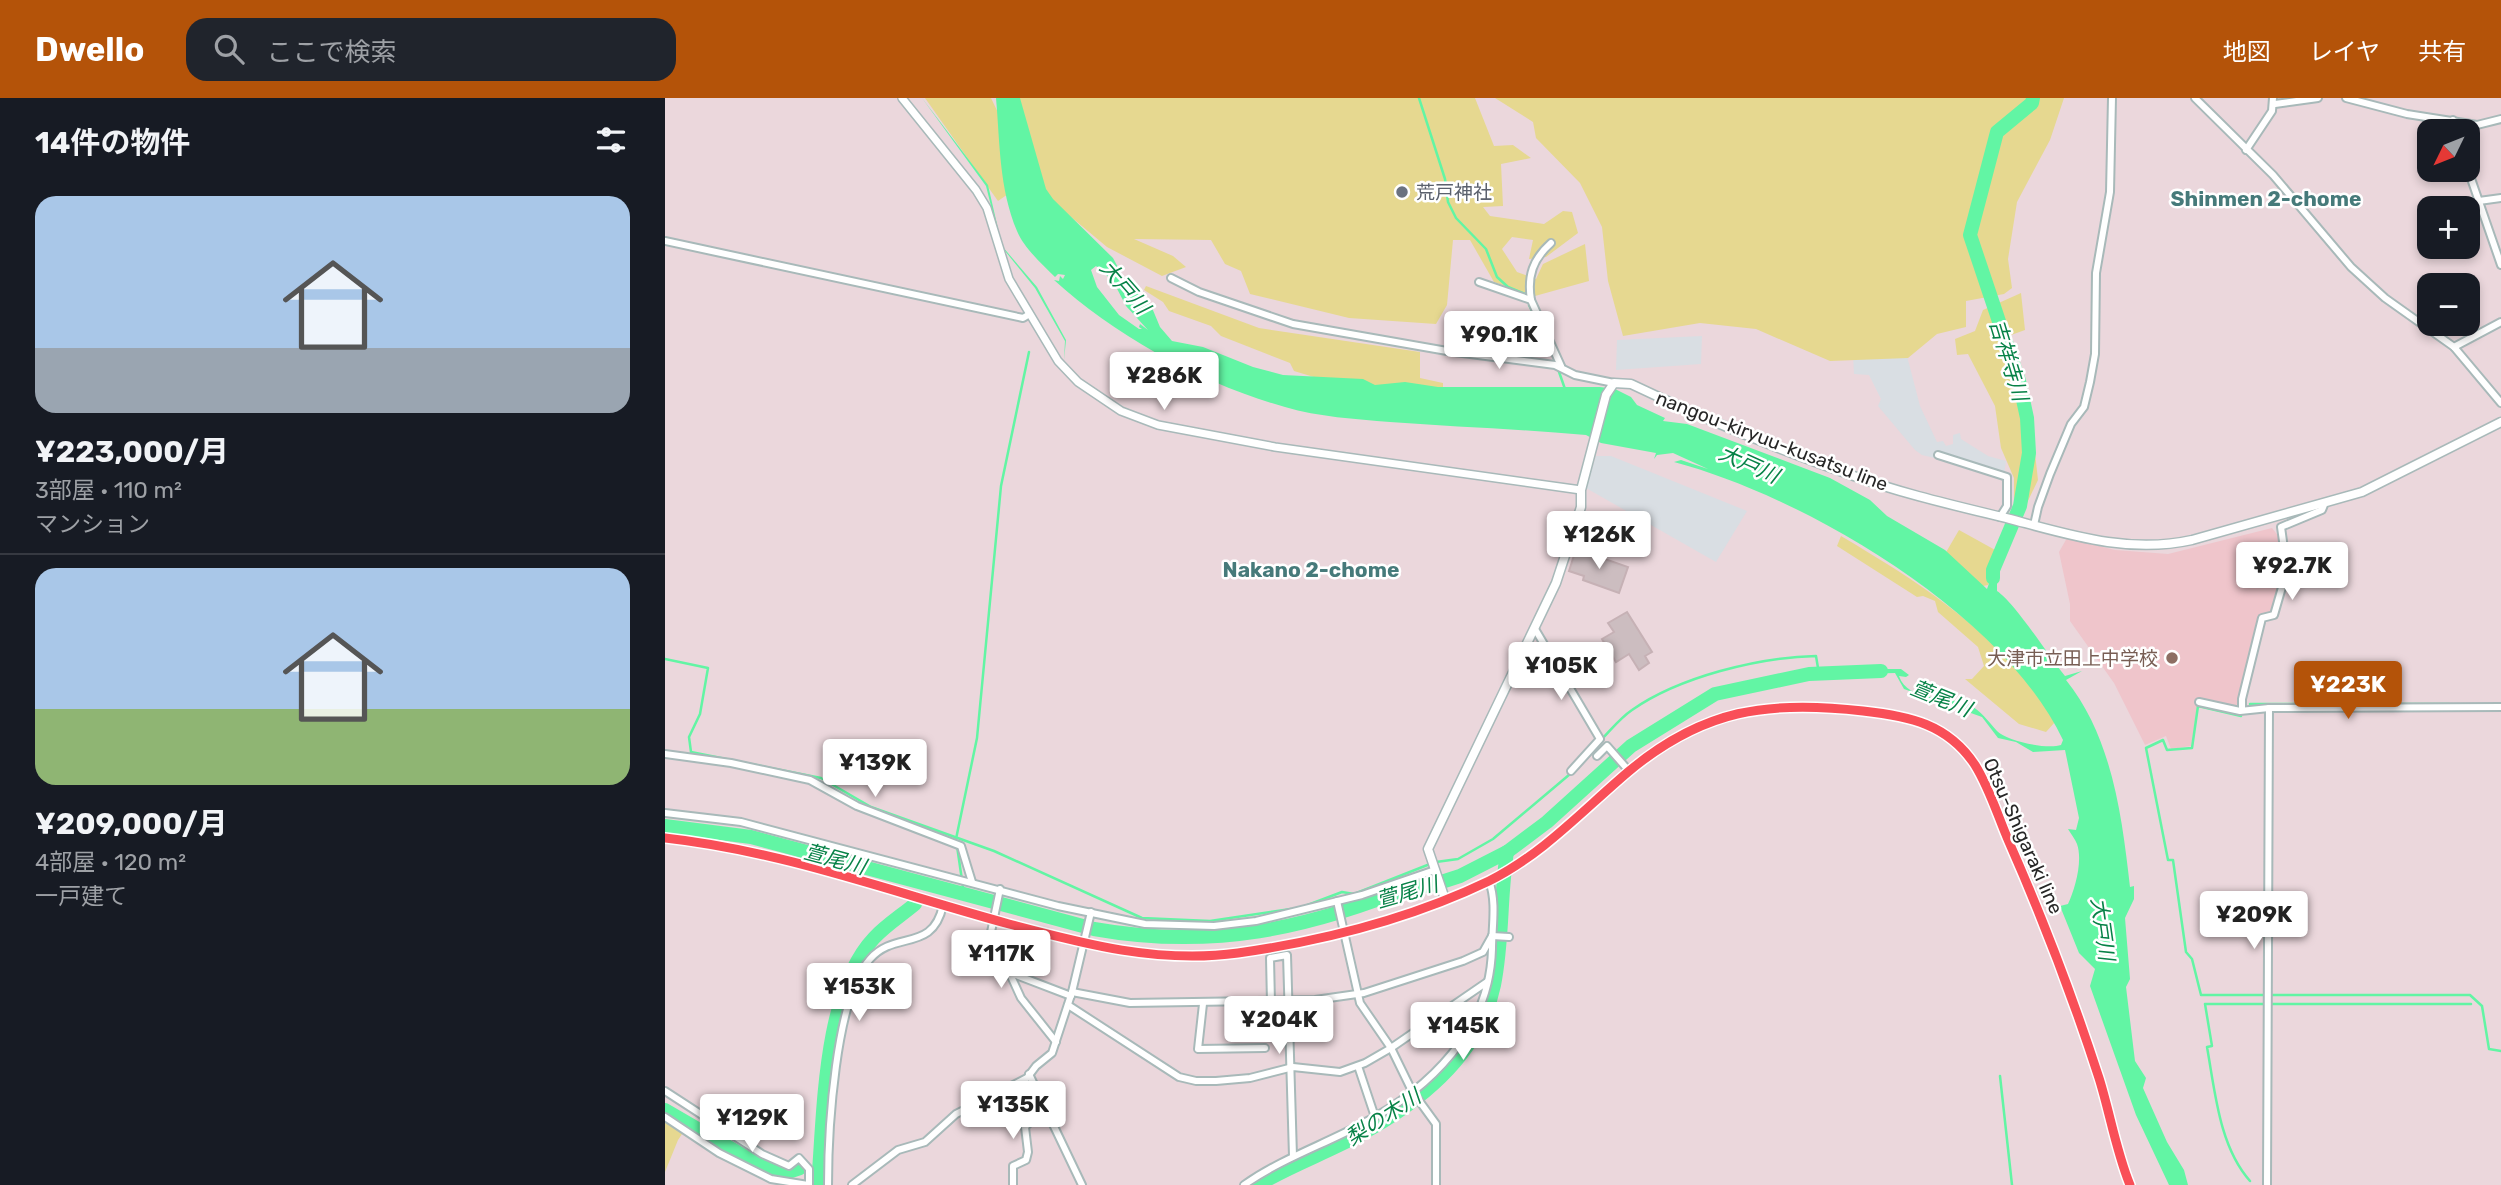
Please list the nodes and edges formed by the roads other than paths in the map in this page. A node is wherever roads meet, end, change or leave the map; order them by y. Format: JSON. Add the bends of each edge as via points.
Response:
{"nodes":[{"id":1,"x":902,"y":98,"type":"edge"},
{"id":2,"x":2112,"y":98,"type":"edge"},
{"id":3,"x":2195,"y":98,"type":"edge"},
{"id":4,"x":2318,"y":98,"type":"edge"},
{"id":5,"x":2346,"y":98,"type":"edge"},
{"id":6,"x":2274,"y":101,"type":"edge"},
{"id":7,"x":2445,"y":119,"type":"edge"},
{"id":8,"x":2501,"y":119,"type":"edge"},
{"id":9,"x":2480,"y":124,"type":"edge"},
{"id":10,"x":2246,"y":150,"type":"junction"},
{"id":11,"x":2501,"y":198,"type":"edge"},
{"id":12,"x":2480,"y":201,"type":"edge"},
{"id":13,"x":2480,"y":204,"type":"edge"},
{"id":14,"x":665,"y":241,"type":"edge"},
{"id":15,"x":1551,"y":243,"type":"dead end"},
{"id":16,"x":2501,"y":265,"type":"edge"},
{"id":17,"x":1171,"y":278,"type":"dead end"},
{"id":18,"x":1479,"y":282,"type":"dead end"},
{"id":19,"x":1531,"y":300,"type":"junction"},
{"id":20,"x":1028,"y":315,"type":"junction"},
{"id":21,"x":2501,"y":322,"type":"edge"},
{"id":22,"x":2454,"y":347,"type":"junction"},
{"id":23,"x":1558,"y":365,"type":"junction"},
{"id":24,"x":1612,"y":385,"type":"junction"},
{"id":25,"x":2501,"y":403,"type":"edge"},
{"id":26,"x":2501,"y":422,"type":"edge"},
{"id":27,"x":1938,"y":455,"type":"dead end"},
{"id":28,"x":1581,"y":490,"type":"junction"},
{"id":29,"x":2324,"y":505,"type":"junction"},
{"id":30,"x":2001,"y":517,"type":"junction"},
{"id":31,"x":2034,"y":525,"type":"junction"},
{"id":32,"x":1535,"y":629,"type":"junction"},
{"id":33,"x":2199,"y":702,"type":"dead end"},
{"id":34,"x":2501,"y":707,"type":"edge"},
{"id":35,"x":2270,"y":708,"type":"junction"},
{"id":36,"x":2242,"y":710,"type":"junction"},
{"id":37,"x":665,"y":754,"type":"edge"},
{"id":38,"x":1597,"y":756,"type":"dead end"},
{"id":39,"x":1627,"y":769,"type":"junction"},
{"id":40,"x":1571,"y":771,"type":"dead end"},
{"id":41,"x":665,"y":813,"type":"edge"},
{"id":42,"x":665,"y":838,"type":"edge"},
{"id":43,"x":1435,"y":872,"type":"junction"},
{"id":44,"x":1493,"y":878,"type":"junction"},
{"id":45,"x":972,"y":882,"type":"junction"},
{"id":46,"x":1000,"y":890,"type":"junction"},
{"id":47,"x":1445,"y":897,"type":"junction"},
{"id":48,"x":1337,"y":901,"type":"junction"},
{"id":49,"x":943,"y":905,"type":"junction"},
{"id":50,"x":1090,"y":914,"type":"junction"},
{"id":51,"x":993,"y":916,"type":"junction"},
{"id":52,"x":1344,"y":927,"type":"junction"},
{"id":53,"x":1492,"y":936,"type":"junction"},
{"id":54,"x":1509,"y":937,"type":"dead end"},
{"id":55,"x":1083,"y":941,"type":"junction"},
{"id":56,"x":1278,"y":951,"type":"junction"},
{"id":57,"x":1010,"y":972,"type":"junction"},
{"id":58,"x":1487,"y":982,"type":"junction"},
{"id":59,"x":1072,"y":994,"type":"junction"},
{"id":60,"x":1357,"y":994,"type":"junction"},
{"id":61,"x":1271,"y":1003,"type":"junction"},
{"id":62,"x":1288,"y":1003,"type":"junction"},
{"id":63,"x":1203,"y":1004,"type":"junction"},
{"id":64,"x":1068,"y":1005,"type":"junction"},
{"id":65,"x":1056,"y":1042,"type":"junction"},
{"id":66,"x":1265,"y":1048,"type":"dead end"},
{"id":67,"x":1391,"y":1048,"type":"junction"},
{"id":68,"x":1358,"y":1066,"type":"junction"},
{"id":69,"x":1293,"y":1068,"type":"junction"},
{"id":70,"x":1029,"y":1074,"type":"junction"},
{"id":71,"x":665,"y":1091,"type":"edge"},
{"id":72,"x":1413,"y":1092,"type":"junction"},
{"id":73,"x":1044,"y":1108,"type":"junction"},
{"id":74,"x":1374,"y":1116,"type":"junction"},
{"id":75,"x":665,"y":1117,"type":"edge"},
{"id":76,"x":1291,"y":1158,"type":"junction"},
{"id":77,"x":809,"y":1185,"type":"edge"},
{"id":78,"x":828,"y":1185,"type":"edge"},
{"id":79,"x":852,"y":1185,"type":"edge"},
{"id":80,"x":1013,"y":1185,"type":"edge"},
{"id":81,"x":1082,"y":1185,"type":"edge"},
{"id":82,"x":1244,"y":1185,"type":"edge"},
{"id":83,"x":1436,"y":1185,"type":"edge"},
{"id":84,"x":2130,"y":1185,"type":"edge"},
{"id":85,"x":2267,"y":1185,"type":"edge"}],
"edges":[{"from":1,"to":20,"type":"street","via":[[977,190],[1009,279]]},
{"from":2,"to":31,"type":"street","via":[[2110,192],[2096,273],[2090,382],[2084,407],[2071,424],[2050,474]]},
{"from":3,"to":10,"type":"street"},
{"from":4,"to":6,"type":"street"},
{"from":5,"to":7,"type":"street"},
{"from":6,"to":10,"type":"street"},
{"from":8,"to":9,"type":"street"},
{"from":10,"to":22,"type":"street","via":[[2365,281]]},
{"from":11,"to":12,"type":"street"},
{"from":13,"to":16,"type":"street"},
{"from":14,"to":20,"type":"street","via":[[1017,317]]},
{"from":15,"to":19,"type":"street","via":[[1539,253],[1532,268]]},
{"from":17,"to":23,"type":"street","via":[[1293,324]]},
{"from":18,"to":19,"type":"street"},
{"from":19,"to":23,"type":"street"},
{"from":20,"to":28,"type":"street","via":[[1078,382],[1121,411],[1158,425],[1275,447]]},
{"from":21,"to":22,"type":"street"},
{"from":22,"to":25,"type":"street"},
{"from":23,"to":24,"type":"street"},
{"from":24,"to":28,"type":"main road"},
{"from":24,"to":30,"type":"main road","name":"nangou-kiryuu-kusatsu line","via":[[1631,384],[1852,476]]},
{"from":26,"to":29,"type":"main road","name":"nangou-kiryuu-kusatsu line","via":[[2393,479]]},
{"from":27,"to":30,"type":"street","via":[[2007,477],[2007,506]]},
{"from":28,"to":32,"type":"main road","via":[[1581,507],[1569,547]]},
{"from":29,"to":31,"type":"main road","name":"nangou-kiryuu-kusatsu line","via":[[2168,545],[2112,544]]},
{"from":29,"to":36,"type":"street","via":[[2322,510],[2281,527],[2287,570],[2274,615],[2262,618]]},
{"from":30,"to":31,"type":"main road","name":"nangou-kiryuu-kusatsu line"},
{"from":32,"to":40,"type":"street","via":[[1600,739]]},
{"from":32,"to":43,"type":"main road","via":[[1434,833],[1428,849]]},
{"from":33,"to":36,"type":"street"},
{"from":34,"to":35,"type":"street"},
{"from":35,"to":36,"type":"street"},
{"from":35,"to":85,"type":"street"},
{"from":37,"to":45,"type":"street","via":[[731,763],[825,786],[857,806],[961,846]]},
{"from":38,"to":39,"type":"street","via":[[1607,746]]},
{"from":39,"to":44,"type":"main road","name":"Otsu-Shigaraki line","via":[[1562,832]]},
{"from":39,"to":84,"type":"main road","name":"Otsu-Shigaraki line","via":[[1674,738],[1722,716],[1778,706],[1905,716],[1936,727],[1961,747],[1986,786],[2038,908],[2101,1083]]},
{"from":41,"to":45,"type":"street","via":[[741,822]]},
{"from":42,"to":49,"type":"main road","name":"Otsu-Shigaraki line","via":[[738,848]]},
{"from":43,"to":47,"type":"main road"},
{"from":43,"to":48,"type":"street"},
{"from":44,"to":47,"type":"main road","name":"Otsu-Shigaraki line"},
{"from":44,"to":53,"type":"street"},
{"from":45,"to":46,"type":"street"},
{"from":46,"to":50,"type":"street"},
{"from":46,"to":51,"type":"street"},
{"from":47,"to":52,"type":"main road","name":"Otsu-Shigaraki line"},
{"from":48,"to":50,"type":"street","via":[[1214,926],[1145,924]]},
{"from":48,"to":52,"type":"street"},
{"from":49,"to":51,"type":"main road","name":"Otsu-Shigaraki line"},
{"from":49,"to":78,"type":"street","via":[[940,918],[925,936],[887,945],[869,959],[860,975],[843,1031],[830,1117]]},
{"from":50,"to":55,"type":"street"},
{"from":51,"to":55,"type":"main road","name":"Otsu-Shigaraki line"},
{"from":51,"to":57,"type":"street","via":[[991,932]]},
{"from":52,"to":56,"type":"main road","name":"Otsu-Shigaraki line"},
{"from":52,"to":60,"type":"street"},
{"from":53,"to":54,"type":"street"},
{"from":53,"to":58,"type":"street"},
{"from":53,"to":60,"type":"street","via":[[1483,952],[1463,961]]},
{"from":55,"to":56,"type":"main road","name":"Otsu-Shigaraki line","via":[[1172,957]]},
{"from":55,"to":59,"type":"street"},
{"from":56,"to":61,"type":"street","via":[[1270,958]]},
{"from":56,"to":62,"type":"street","via":[[1287,955]]},
{"from":57,"to":59,"type":"street"},
{"from":57,"to":65,"type":"street","via":[[1028,1010]]},
{"from":58,"to":67,"type":"street"},
{"from":58,"to":72,"type":"street","via":[[1476,1018],[1459,1045]]},
{"from":59,"to":63,"type":"street","via":[[1130,1003]]},
{"from":59,"to":64,"type":"street"},
{"from":60,"to":62,"type":"street"},
{"from":60,"to":67,"type":"street"},
{"from":61,"to":62,"type":"street"},
{"from":61,"to":63,"type":"street"},
{"from":62,"to":69,"type":"street"},
{"from":63,"to":66,"type":"street","via":[[1198,1049]]},
{"from":64,"to":65,"type":"street"},
{"from":64,"to":69,"type":"street","via":[[1179,1077],[1216,1081]]},
{"from":65,"to":70,"type":"street","via":[[1052,1053]]},
{"from":67,"to":68,"type":"street"},
{"from":67,"to":72,"type":"street"},
{"from":68,"to":69,"type":"street","via":[[1340,1072]]},
{"from":68,"to":74,"type":"street"},
{"from":69,"to":76,"type":"street"},
{"from":70,"to":73,"type":"street"},
{"from":70,"to":79,"type":"street","via":[[955,1114],[925,1142],[898,1150]]},
{"from":71,"to":77,"type":"street","via":[[761,1154],[789,1166],[799,1158],[809,1169]]},
{"from":72,"to":74,"type":"street"},
{"from":72,"to":83,"type":"street","via":[[1436,1124]]},
{"from":73,"to":80,"type":"street","via":[[1025,1127],[1028,1152],[1026,1160],[1013,1166]]},
{"from":73,"to":81,"type":"street"},
{"from":74,"to":76,"type":"street"},
{"from":75,"to":77,"type":"street","via":[[719,1153],[771,1179]]},
{"from":76,"to":82,"type":"street"}]}
